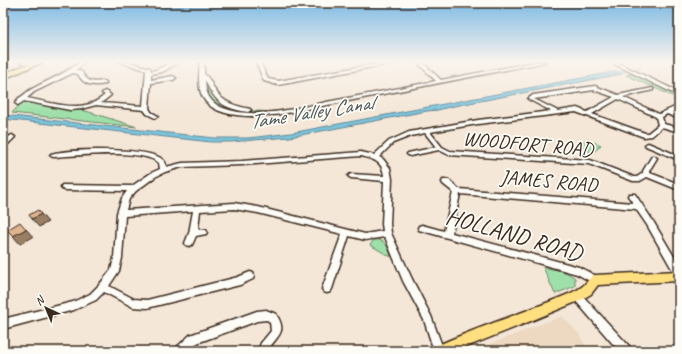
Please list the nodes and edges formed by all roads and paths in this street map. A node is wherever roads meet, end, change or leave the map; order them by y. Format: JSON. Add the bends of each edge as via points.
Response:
{"nodes":[{"id":1,"x":57,"y":79,"type":"edge"},
{"id":2,"x":83,"y":79,"type":"edge"},
{"id":3,"x":148,"y":79,"type":"edge"},
{"id":4,"x":170,"y":79,"type":"edge"},
{"id":5,"x":202,"y":79,"type":"edge"},
{"id":6,"x":206,"y":79,"type":"edge"},
{"id":7,"x":265,"y":79,"type":"edge"},
{"id":8,"x":303,"y":79,"type":"edge"},
{"id":9,"x":436,"y":79,"type":"edge"},
{"id":10,"x":458,"y":79,"type":"edge"},
{"id":11,"x":647,"y":79,"type":"edge"},
{"id":12,"x":105,"y":82,"type":"dead end"},
{"id":13,"x":147,"y":82,"type":"junction"},
{"id":14,"x":440,"y":82,"type":"junction"},
{"id":15,"x":644,"y":86,"type":"dead end"},
{"id":16,"x":154,"y":89,"type":"dead end"},
{"id":17,"x":146,"y":91,"type":"junction"},
{"id":18,"x":105,"y":93,"type":"dead end"},
{"id":19,"x":679,"y":94,"type":"edge"},
{"id":20,"x":618,"y":97,"type":"junction"},
{"id":21,"x":97,"y":104,"type":"junction"},
{"id":22,"x":679,"y":107,"type":"edge"},
{"id":23,"x":146,"y":108,"type":"junction"},
{"id":24,"x":282,"y":112,"type":"junction"},
{"id":25,"x":556,"y":112,"type":"junction"},
{"id":26,"x":589,"y":113,"type":"junction"},
{"id":27,"x":669,"y":113,"type":"junction"},
{"id":28,"x":155,"y":114,"type":"dead end"},
{"id":29,"x":659,"y":116,"type":"junction"},
{"id":30,"x":679,"y":117,"type":"edge"},
{"id":31,"x":661,"y":125,"type":"junction"},
{"id":32,"x":679,"y":130,"type":"edge"},
{"id":33,"x":426,"y":131,"type":"junction"},
{"id":34,"x":12,"y":137,"type":"dead end"},
{"id":35,"x":648,"y":145,"type":"dead end"},
{"id":36,"x":3,"y":146,"type":"edge"},
{"id":37,"x":440,"y":148,"type":"junction"},
{"id":38,"x":410,"y":154,"type":"dead end"},
{"id":39,"x":57,"y":156,"type":"dead end"},
{"id":40,"x":375,"y":158,"type":"junction"},
{"id":41,"x":654,"y":158,"type":"dead end"},
{"id":42,"x":679,"y":158,"type":"edge"},
{"id":43,"x":164,"y":170,"type":"junction"},
{"id":44,"x":646,"y":174,"type":"junction"},
{"id":45,"x":355,"y":178,"type":"dead end"},
{"id":46,"x":388,"y":179,"type":"junction"},
{"id":47,"x":446,"y":182,"type":"dead end"},
{"id":48,"x":70,"y":185,"type":"dead end"},
{"id":49,"x":679,"y":187,"type":"edge"},
{"id":50,"x":133,"y":189,"type":"junction"},
{"id":51,"x":457,"y":191,"type":"junction"},
{"id":52,"x":632,"y":196,"type":"dead end"},
{"id":53,"x":639,"y":206,"type":"junction"},
{"id":54,"x":197,"y":208,"type":"junction"},
{"id":55,"x":121,"y":214,"type":"junction"},
{"id":56,"x":422,"y":228,"type":"dead end"},
{"id":57,"x":203,"y":232,"type":"dead end"},
{"id":58,"x":193,"y":233,"type":"junction"},
{"id":59,"x":346,"y":233,"type":"junction"},
{"id":60,"x":387,"y":233,"type":"junction"},
{"id":61,"x":447,"y":235,"type":"junction"},
{"id":62,"x":189,"y":243,"type":"dead end"},
{"id":63,"x":679,"y":273,"type":"edge"},
{"id":64,"x":250,"y":276,"type":"dead end"},
{"id":65,"x":679,"y":276,"type":"edge"},
{"id":66,"x":595,"y":280,"type":"junction"},
{"id":67,"x":326,"y":284,"type":"dead end"},
{"id":68,"x":103,"y":287,"type":"junction"},
{"id":69,"x":576,"y":296,"type":"junction"},
{"id":70,"x":3,"y":324,"type":"edge"},
{"id":71,"x":181,"y":351,"type":"edge"},
{"id":72,"x":263,"y":351,"type":"edge"},
{"id":73,"x":440,"y":351,"type":"edge"},
{"id":74,"x":626,"y":351,"type":"edge"}],
"edges":[{"from":1,"to":21,"type":"street","via":[[19,101],[83,109]]},
{"from":2,"to":12,"type":"street","via":[[87,83]]},
{"from":3,"to":13,"type":"street"},
{"from":4,"to":13,"type":"street"},
{"from":5,"to":24,"type":"street","via":[[205,97],[224,110],[250,115]]},
{"from":6,"to":24,"type":"street","via":[[217,98],[230,106],[247,110]]},
{"from":7,"to":8,"type":"street","via":[[278,83]]},
{"from":9,"to":14,"type":"street"},
{"from":10,"to":14,"type":"street"},
{"from":11,"to":19,"type":"street"},
{"from":13,"to":17,"type":"street"},
{"from":14,"to":24,"type":"street"},
{"from":15,"to":20,"type":"street","via":[[652,89]]},
{"from":16,"to":17,"type":"street"},
{"from":17,"to":23,"type":"street"},
{"from":18,"to":21,"type":"street","via":[[108,95]]},
{"from":20,"to":25,"type":"street","via":[[592,87],[533,97],[532,99]]},
{"from":20,"to":26,"type":"street"},
{"from":20,"to":29,"type":"street"},
{"from":21,"to":23,"type":"street"},
{"from":22,"to":27,"type":"street"},
{"from":23,"to":28,"type":"street","via":[[149,113]]},
{"from":25,"to":26,"type":"street","via":[[577,110]]},
{"from":25,"to":33,"type":"street"},
{"from":26,"to":31,"type":"street","via":[[644,135],[650,135]]},
{"from":27,"to":29,"type":"street"},
{"from":27,"to":30,"type":"street"},
{"from":29,"to":31,"type":"street"},
{"from":31,"to":32,"type":"street"},
{"from":33,"to":37,"type":"street","name":"WOODFORT ROAD"},
{"from":33,"to":40,"type":"street","via":[[397,138],[386,145]]},
{"from":34,"to":36,"type":"street"},
{"from":35,"to":42,"type":"street"},
{"from":37,"to":38,"type":"street","name":"WOODFORT ROAD"},
{"from":37,"to":44,"type":"street","name":"WOODFORT ROAD","via":[[449,153],[464,155],[590,162],[632,179]]},
{"from":39,"to":43,"type":"street","via":[[121,153],[146,156],[160,160]]},
{"from":40,"to":43,"type":"street","via":[[360,154],[182,165]]},
{"from":40,"to":46,"type":"street","via":[[386,166]]},
{"from":41,"to":44,"type":"street"},
{"from":43,"to":50,"type":"street"},
{"from":44,"to":49,"type":"street"},
{"from":45,"to":46,"type":"street"},
{"from":46,"to":60,"type":"street"},
{"from":47,"to":51,"type":"street"},
{"from":48,"to":50,"type":"street"},
{"from":50,"to":55,"type":"street","via":[[126,198]]},
{"from":51,"to":53,"type":"street","name":"JAMES ROAD"},
{"from":51,"to":61,"type":"street"},
{"from":52,"to":53,"type":"street"},
{"from":53,"to":63,"type":"street"},
{"from":54,"to":55,"type":"street"},
{"from":54,"to":58,"type":"street"},
{"from":54,"to":59,"type":"street","via":[[234,206],[258,210]]},
{"from":55,"to":68,"type":"street","via":[[115,271]]},
{"from":56,"to":61,"type":"street","name":"HOLLAND ROAD"},
{"from":57,"to":58,"type":"street"},
{"from":58,"to":62,"type":"street"},
{"from":59,"to":60,"type":"street","via":[[370,238]]},
{"from":59,"to":67,"type":"street"},
{"from":60,"to":73,"type":"street"},
{"from":61,"to":66,"type":"street","name":"HOLLAND ROAD","via":[[579,271]]},
{"from":64,"to":68,"type":"street","via":[[240,281],[147,304],[133,304]]},
{"from":65,"to":66,"type":"main road"},
{"from":66,"to":69,"type":"main road","via":[[587,290]]},
{"from":68,"to":70,"type":"street","via":[[93,297],[74,306]]},
{"from":69,"to":73,"type":"main road"},
{"from":69,"to":74,"type":"street"},
{"from":71,"to":72,"type":"street","via":[[194,338],[267,314],[276,324],[276,333]]}]}
